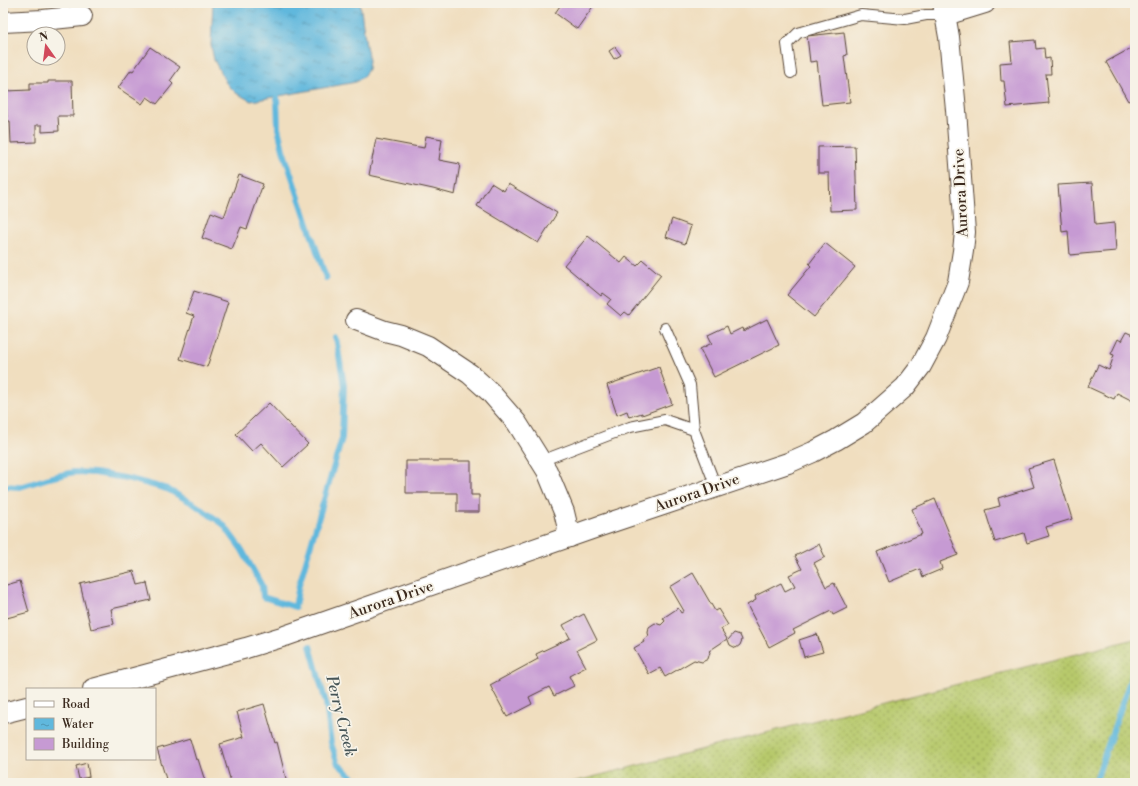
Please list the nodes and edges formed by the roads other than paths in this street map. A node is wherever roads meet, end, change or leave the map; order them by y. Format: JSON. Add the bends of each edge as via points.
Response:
{"nodes":[{"id":1,"x":985,"y":3,"type":"edge"},
{"id":2,"x":945,"y":9,"type":"edge"},
{"id":3,"x":82,"y":16,"type":"dead end"},
{"id":4,"x":3,"y":22,"type":"edge"},
{"id":5,"x":791,"y":72,"type":"dead end"},
{"id":6,"x":356,"y":320,"type":"dead end"},
{"id":7,"x":665,"y":328,"type":"dead end"},
{"id":8,"x":694,"y":430,"type":"junction"},
{"id":9,"x":541,"y":461,"type":"junction"},
{"id":10,"x":716,"y":487,"type":"junction"},
{"id":11,"x":570,"y":537,"type":"junction"},
{"id":12,"x":97,"y":688,"type":"edge"},
{"id":13,"x":26,"y":706,"type":"edge"},
{"id":14,"x":3,"y":713,"type":"edge"}],
"edges":[{"from":1,"to":2,"type":"street"},
{"from":2,"to":5,"type":"lane","via":[[906,19],[861,15],[798,33],[787,44]]},
{"from":2,"to":10,"type":"street","name":"Aurora Drive","via":[[965,232],[958,282],[936,338],[921,366],[905,387],[864,423],[836,440],[788,463]]},
{"from":3,"to":4,"type":"street"},
{"from":6,"to":9,"type":"street","via":[[401,334],[428,346],[470,374],[517,422]]},
{"from":7,"to":8,"type":"lane","via":[[690,385]]},
{"from":8,"to":9,"type":"lane","via":[[665,420],[630,427]]},
{"from":8,"to":10,"type":"lane"},
{"from":9,"to":11,"type":"street","via":[[564,512]]},
{"from":10,"to":11,"type":"street","name":"Aurora Drive"},
{"from":11,"to":12,"type":"street","name":"Aurora Drive","via":[[285,636]]},
{"from":13,"to":14,"type":"street"}]}
